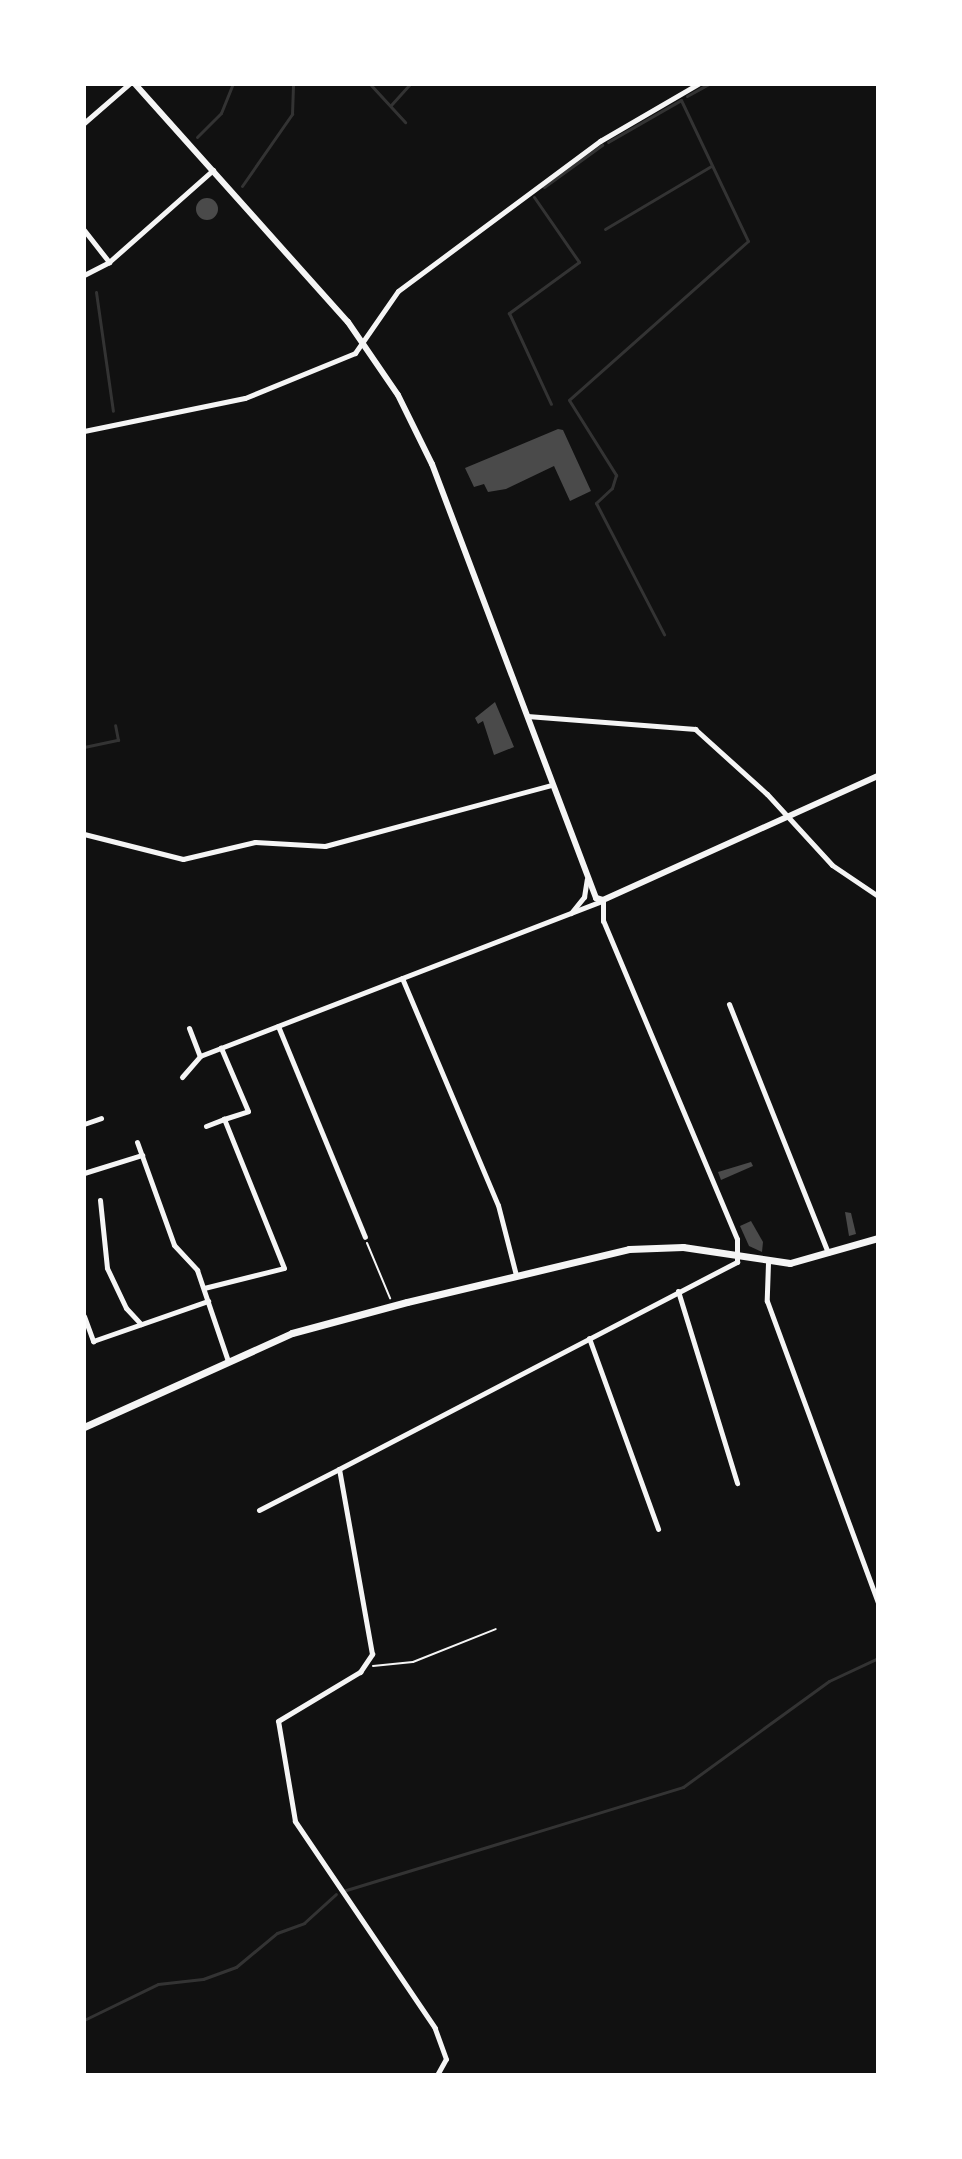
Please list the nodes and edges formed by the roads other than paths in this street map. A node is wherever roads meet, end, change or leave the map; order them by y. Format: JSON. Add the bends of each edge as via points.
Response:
{"nodes":[{"id":1,"x":132,"y":84,"type":"edge"},
{"id":2,"x":698,"y":84,"type":"edge"},
{"id":3,"x":84,"y":123,"type":"edge"},
{"id":4,"x":213,"y":170,"type":"junction"},
{"id":5,"x":84,"y":230,"type":"edge"},
{"id":6,"x":109,"y":262,"type":"junction"},
{"id":7,"x":84,"y":275,"type":"edge"},
{"id":8,"x":364,"y":344,"type":"junction"},
{"id":9,"x":84,"y":431,"type":"edge"},
{"id":10,"x":527,"y":716,"type":"junction"},
{"id":11,"x":878,"y":776,"type":"edge"},
{"id":12,"x":551,"y":785,"type":"junction"},
{"id":13,"x":788,"y":816,"type":"junction"},
{"id":14,"x":84,"y":834,"type":"edge"},
{"id":15,"x":587,"y":879,"type":"junction"},
{"id":16,"x":878,"y":896,"type":"edge"},
{"id":17,"x":603,"y":900,"type":"junction"},
{"id":18,"x":569,"y":914,"type":"junction"},
{"id":19,"x":402,"y":978,"type":"junction"},
{"id":20,"x":729,"y":1004,"type":"dead end"},
{"id":21,"x":278,"y":1026,"type":"junction"},
{"id":22,"x":189,"y":1028,"type":"dead end"},
{"id":23,"x":221,"y":1048,"type":"junction"},
{"id":24,"x":200,"y":1056,"type":"junction"},
{"id":25,"x":182,"y":1077,"type":"dead end"},
{"id":26,"x":101,"y":1118,"type":"dead end"},
{"id":27,"x":224,"y":1119,"type":"junction"},
{"id":28,"x":84,"y":1124,"type":"edge"},
{"id":29,"x":206,"y":1126,"type":"dead end"},
{"id":30,"x":137,"y":1142,"type":"dead end"},
{"id":31,"x":142,"y":1155,"type":"junction"},
{"id":32,"x":84,"y":1173,"type":"edge"},
{"id":33,"x":100,"y":1200,"type":"dead end"},
{"id":34,"x":365,"y":1237,"type":"road end"},
{"id":35,"x":878,"y":1238,"type":"edge"},
{"id":36,"x":829,"y":1254,"type":"junction"},
{"id":37,"x":739,"y":1256,"type":"junction"},
{"id":38,"x":768,"y":1263,"type":"junction"},
{"id":39,"x":516,"y":1275,"type":"junction"},
{"id":40,"x":204,"y":1288,"type":"junction"},
{"id":41,"x":678,"y":1291,"type":"junction"},
{"id":42,"x":208,"y":1301,"type":"junction"},
{"id":43,"x":84,"y":1316,"type":"edge"},
{"id":44,"x":141,"y":1324,"type":"junction"},
{"id":45,"x":589,"y":1338,"type":"junction"},
{"id":46,"x":228,"y":1361,"type":"junction"},
{"id":47,"x":84,"y":1427,"type":"edge"},
{"id":48,"x":339,"y":1469,"type":"junction"},
{"id":49,"x":737,"y":1483,"type":"dead end"},
{"id":50,"x":259,"y":1510,"type":"dead end"},
{"id":51,"x":658,"y":1529,"type":"dead end"},
{"id":52,"x":878,"y":1603,"type":"edge"},
{"id":53,"x":437,"y":2075,"type":"edge"}],
"edges":[{"from":1,"to":3,"type":"street"},
{"from":1,"to":4,"type":"street"},
{"from":2,"to":8,"type":"street","via":[[600,141],[398,291]]},
{"from":4,"to":6,"type":"street"},
{"from":4,"to":8,"type":"street"},
{"from":5,"to":6,"type":"street"},
{"from":6,"to":7,"type":"street"},
{"from":8,"to":9,"type":"street","via":[[342,359],[245,398]]},
{"from":8,"to":10,"type":"street","via":[[432,464]]},
{"from":10,"to":12,"type":"street"},
{"from":10,"to":13,"type":"street","via":[[695,729]]},
{"from":11,"to":13,"type":"street"},
{"from":12,"to":14,"type":"street","via":[[325,846],[255,842],[183,859]]},
{"from":12,"to":15,"type":"street"},
{"from":13,"to":16,"type":"street","via":[[840,872]]},
{"from":13,"to":17,"type":"street"},
{"from":15,"to":17,"type":"street","via":[[596,898]]},
{"from":15,"to":18,"type":"street","via":[[582,902]]},
{"from":17,"to":18,"type":"street"},
{"from":17,"to":37,"type":"street","via":[[603,921],[737,1239]]},
{"from":18,"to":19,"type":"street"},
{"from":19,"to":21,"type":"street"},
{"from":19,"to":39,"type":"street","via":[[498,1205]]},
{"from":20,"to":36,"type":"street"},
{"from":21,"to":23,"type":"street"},
{"from":21,"to":34,"type":"street"},
{"from":22,"to":24,"type":"street"},
{"from":23,"to":24,"type":"street"},
{"from":23,"to":27,"type":"street","via":[[248,1111]]},
{"from":24,"to":25,"type":"street"},
{"from":26,"to":28,"type":"street"},
{"from":27,"to":29,"type":"street"},
{"from":27,"to":40,"type":"street","via":[[284,1268]]},
{"from":30,"to":31,"type":"street"},
{"from":31,"to":32,"type":"street"},
{"from":31,"to":40,"type":"street","via":[[174,1245],[197,1270]]},
{"from":33,"to":44,"type":"street","via":[[107,1268],[126,1308]]},
{"from":35,"to":36,"type":"main road"},
{"from":36,"to":38,"type":"main road","via":[[799,1263]]},
{"from":37,"to":38,"type":"main road"},
{"from":37,"to":39,"type":"main road","via":[[650,1247]]},
{"from":37,"to":41,"type":"street","via":[[732,1267]]},
{"from":38,"to":52,"type":"street","via":[[767,1301],[784,1354]]},
{"from":39,"to":46,"type":"main road","via":[[321,1323]]},
{"from":40,"to":42,"type":"street"},
{"from":41,"to":45,"type":"street"},
{"from":41,"to":49,"type":"street"},
{"from":42,"to":44,"type":"street"},
{"from":42,"to":46,"type":"street"},
{"from":43,"to":44,"type":"street","via":[[93,1341]]},
{"from":45,"to":48,"type":"street"},
{"from":45,"to":51,"type":"street"},
{"from":46,"to":47,"type":"main road"},
{"from":48,"to":50,"type":"street"},
{"from":48,"to":53,"type":"street","via":[[369,1638],[368,1664],[278,1721],[285,1769],[295,1821],[306,1841],[435,2028],[446,2059]]}]}
